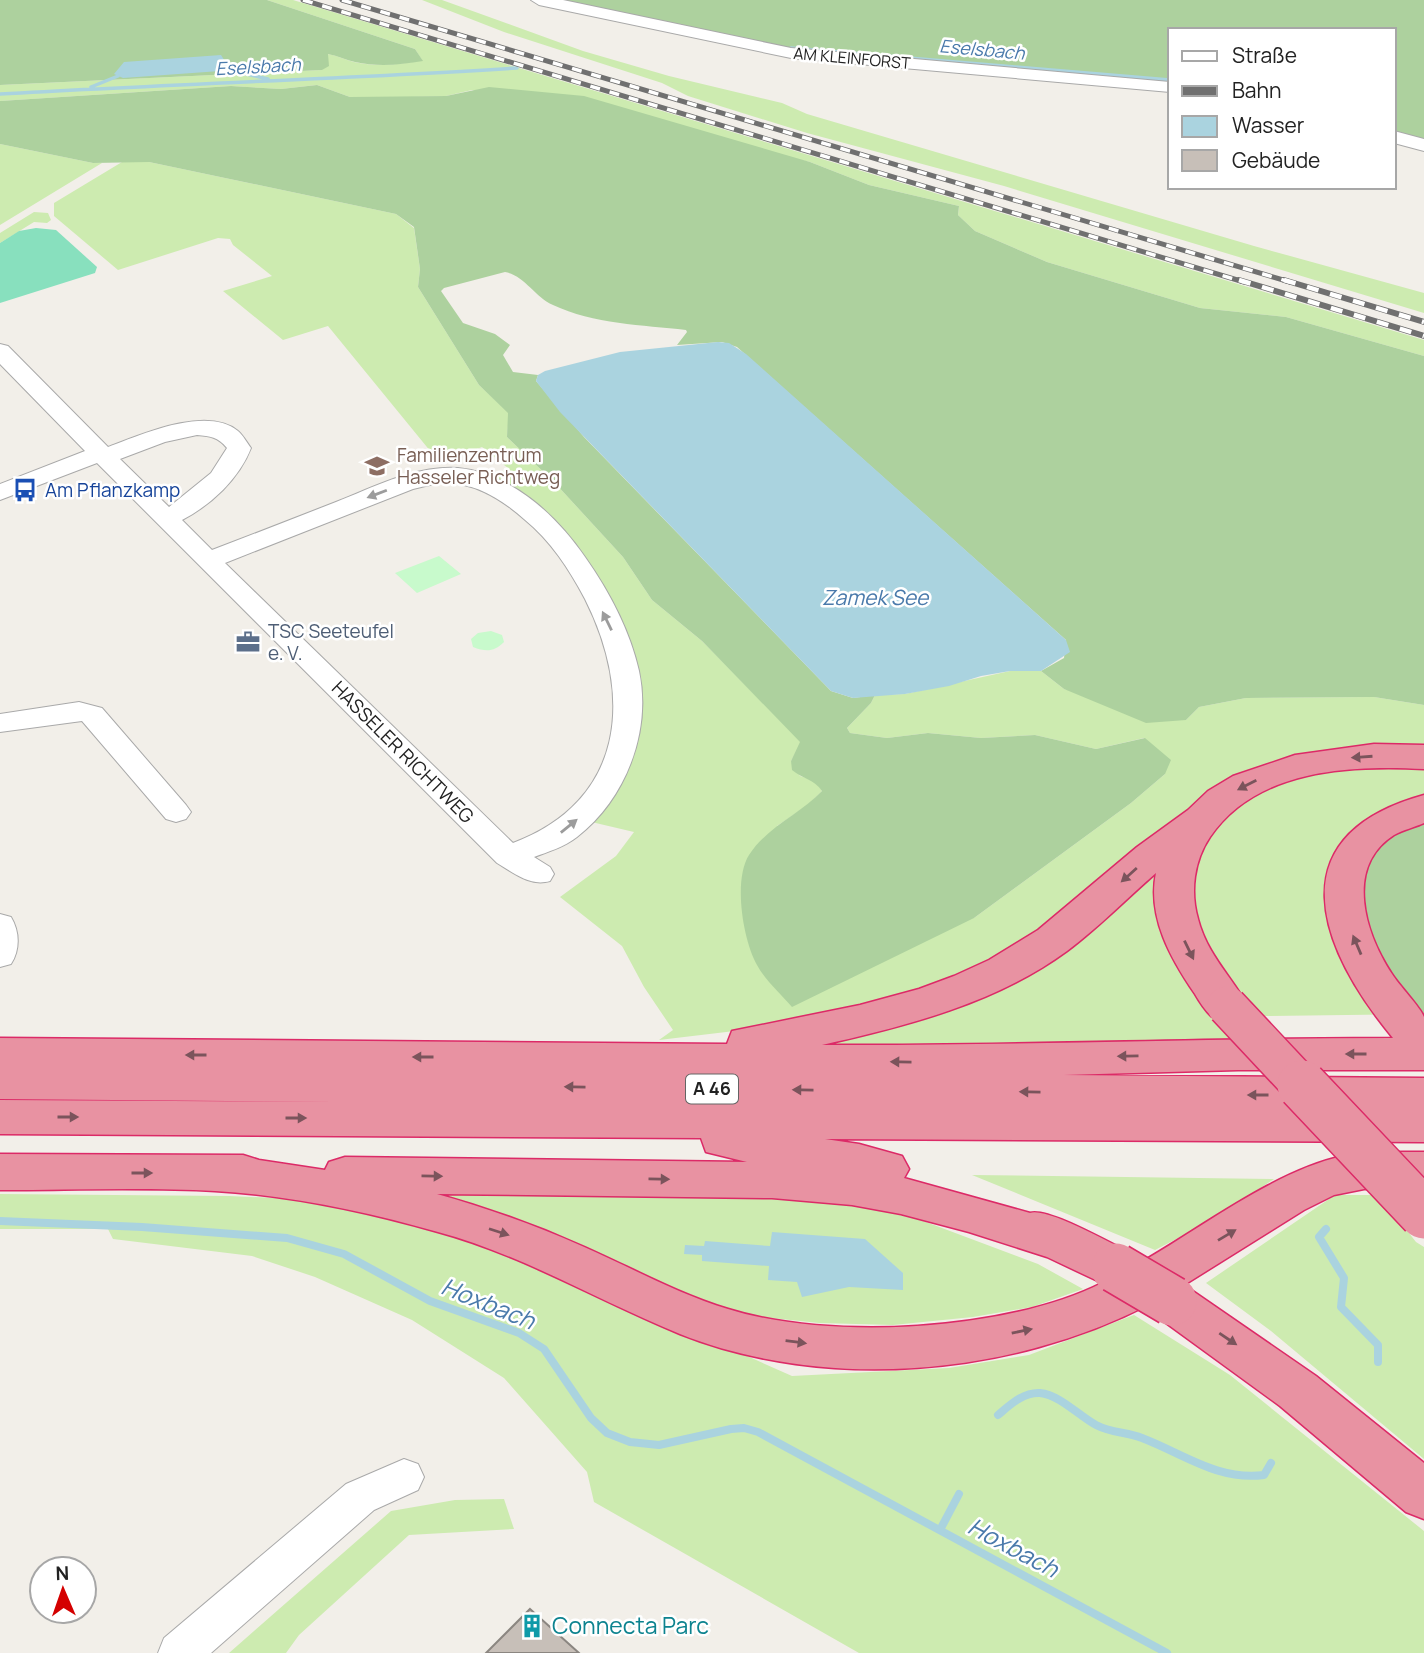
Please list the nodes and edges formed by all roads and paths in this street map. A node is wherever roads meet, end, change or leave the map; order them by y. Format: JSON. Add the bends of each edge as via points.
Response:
{"nodes":[{"id":1,"x":539,"y":0,"type":"edge"},
{"id":2,"x":1168,"y":86,"type":"edge"},
{"id":3,"x":1396,"y":138,"type":"edge"},
{"id":4,"x":1424,"y":145,"type":"edge"},
{"id":5,"x":0,"y":351,"type":"edge"},
{"id":6,"x":104,"y":455,"type":"junction"},
{"id":7,"x":0,"y":493,"type":"edge"},
{"id":8,"x":167,"y":518,"type":"junction"},
{"id":9,"x":208,"y":560,"type":"junction"},
{"id":10,"x":0,"y":723,"type":"edge"},
{"id":11,"x":1424,"y":757,"type":"edge"},
{"id":12,"x":1424,"y":808,"type":"edge"},
{"id":13,"x":176,"y":812,"type":"dead end"},
{"id":14,"x":1202,"y":818,"type":"junction"},
{"id":15,"x":508,"y":856,"type":"junction"},
{"id":16,"x":539,"y":874,"type":"dead end"},
{"id":17,"x":0,"y":925,"type":"edge"},
{"id":18,"x":0,"y":956,"type":"edge"},
{"id":19,"x":1424,"y":1045,"type":"edge"},
{"id":20,"x":0,"y":1054,"type":"edge"},
{"id":21,"x":1424,"y":1054,"type":"edge"},
{"id":22,"x":623,"y":1059,"type":"junction"},
{"id":23,"x":0,"y":1082,"type":"edge"},
{"id":24,"x":1424,"y":1095,"type":"edge"},
{"id":25,"x":0,"y":1117,"type":"edge"},
{"id":26,"x":631,"y":1120,"type":"junction"},
{"id":27,"x":1424,"y":1125,"type":"edge"},
{"id":28,"x":1424,"y":1170,"type":"edge"},
{"id":29,"x":0,"y":1172,"type":"edge"},
{"id":30,"x":217,"y":1173,"type":"junction"},
{"id":31,"x":1424,"y":1214,"type":"edge"},
{"id":32,"x":1058,"y":1241,"type":"junction"},
{"id":33,"x":404,"y":1478,"type":"dead end"},
{"id":34,"x":1424,"y":1495,"type":"edge"},
{"id":35,"x":179,"y":1653,"type":"edge"}],
"edges":[{"from":1,"to":2,"type":"street","name":"AM KLEINFORST","via":[[791,53]]},
{"from":3,"to":4,"type":"street"},
{"from":5,"to":6,"type":"street","name":"HASSELER RICHTWEG"},
{"from":6,"to":7,"type":"street"},
{"from":6,"to":8,"type":"street","name":"HASSELER RICHTWEG"},
{"from":6,"to":8,"type":"street","via":[[190,428],[215,428],[231,434],[239,448],[232,463],[182,512]]},
{"from":8,"to":9,"type":"street","name":"HASSELER RICHTWEG"},
{"from":9,"to":15,"type":"street","name":"HASSELER RICHTWEG"},
{"from":15,"to":9,"type":"street","one_way":true,"via":[[565,831],[584,812],[621,757],[628,722],[628,688],[611,629],[591,588],[555,535],[529,511],[485,483],[438,475]]},
{"from":10,"to":13,"type":"street","via":[[92,713]]},
{"from":11,"to":14,"type":"highway","one_way":true,"via":[[1360,757],[1300,766],[1256,780],[1224,797]]},
{"from":19,"to":12,"type":"highway","one_way":true,"via":[[1390,1004],[1360,954],[1344,915],[1342,880],[1352,852],[1370,832]]},
{"from":14,"to":22,"type":"highway","one_way":true,"via":[[1038,951],[982,981],[905,1010],[838,1027]]},
{"from":14,"to":31,"type":"highway","one_way":true,"bridge":true,"via":[[1181,855],[1174,883],[1175,914],[1203,977]]},
{"from":15,"to":16,"type":"street","name":"HASSELER RICHTWEG"},
{"from":17,"to":18,"type":"street"},
{"from":22,"to":20,"type":"highway","one_way":true},
{"from":21,"to":22,"type":"highway","one_way":true,"via":[[945,1062]]},
{"from":24,"to":23,"type":"highway","number":"A 46","one_way":true},
{"from":25,"to":26,"type":"highway","number":"A 46","one_way":true},
{"from":26,"to":27,"type":"highway","number":"A 46"},
{"from":26,"to":32,"type":"highway","via":[[905,1174]]},
{"from":30,"to":28,"type":"highway","one_way":true,"via":[[311,1184],[425,1209],[533,1245],[729,1330],[854,1347],[980,1339],[1056,1322],[1135,1289],[1308,1186],[1374,1170]]},
{"from":29,"to":30,"type":"highway","one_way":true},
{"from":30,"to":32,"type":"highway","one_way":true,"via":[[825,1184],[929,1202]]},
{"from":32,"to":34,"type":"highway","one_way":true,"bridge":true,"via":[[1172,1301],[1287,1383]]},
{"from":33,"to":35,"type":"street","via":[[360,1497]]}]}
